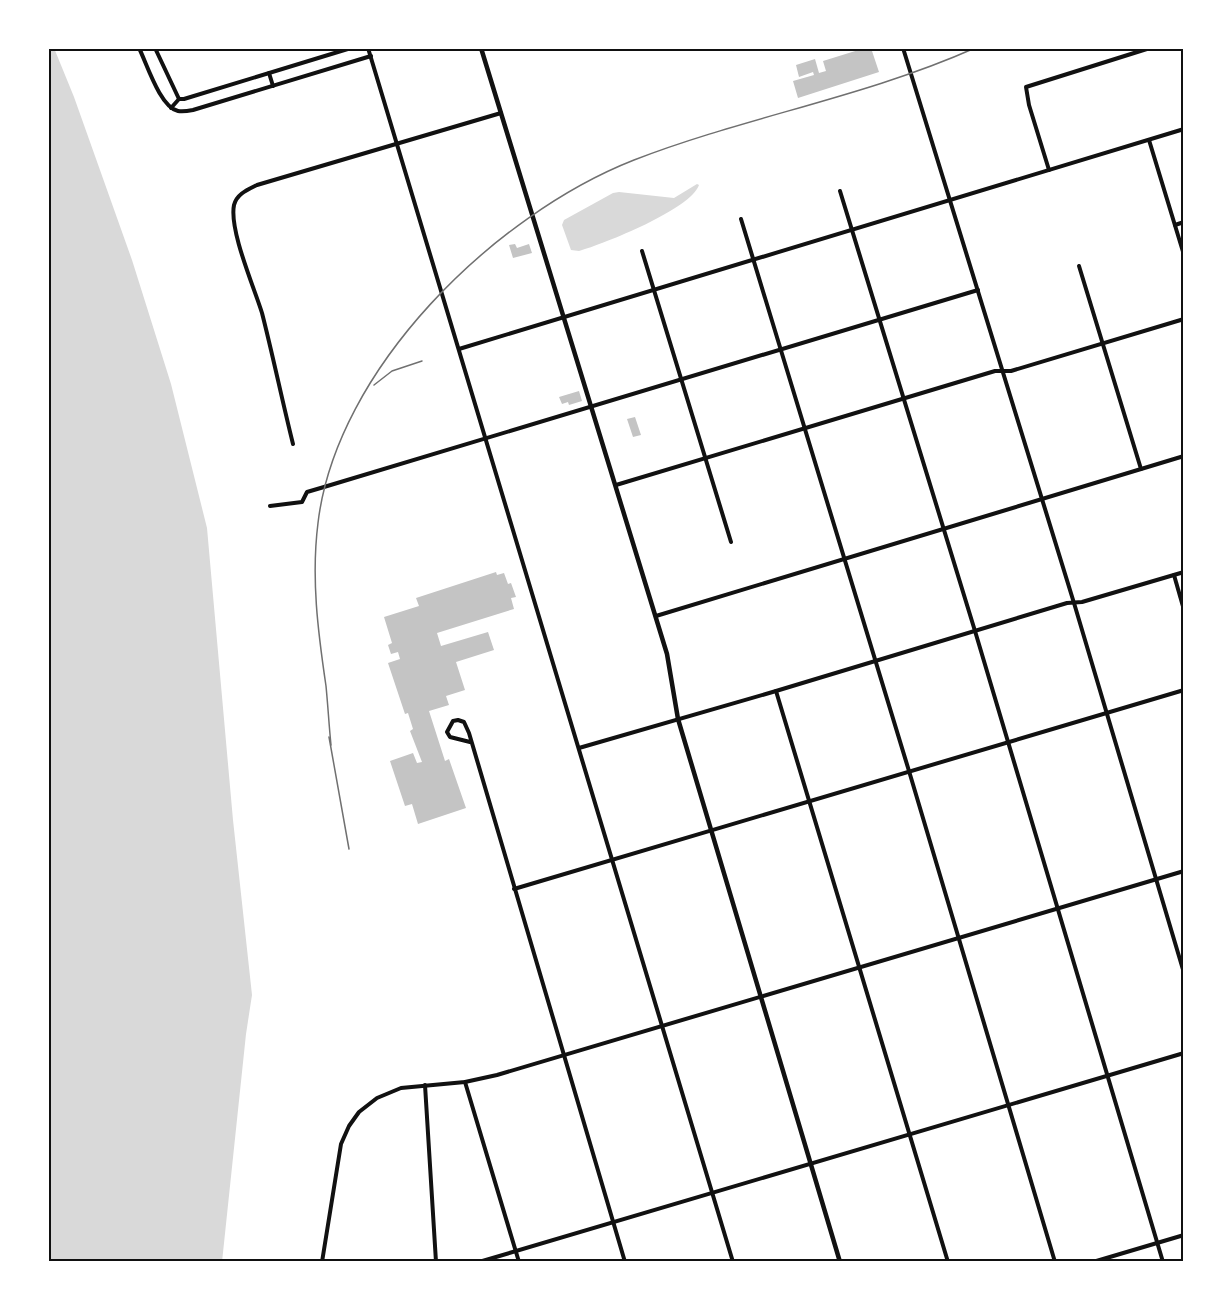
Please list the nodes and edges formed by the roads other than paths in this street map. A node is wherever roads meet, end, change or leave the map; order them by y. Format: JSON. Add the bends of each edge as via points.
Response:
{"nodes":[{"id":1,"x":139,"y":48,"type":"edge"},
{"id":2,"x":155,"y":48,"type":"edge"},
{"id":3,"x":351,"y":48,"type":"edge"},
{"id":4,"x":368,"y":48,"type":"edge"},
{"id":5,"x":482,"y":48,"type":"edge"},
{"id":6,"x":903,"y":48,"type":"edge"},
{"id":7,"x":1150,"y":48,"type":"edge"},
{"id":8,"x":370,"y":56,"type":"junction"},
{"id":9,"x":269,"y":73,"type":"junction"},
{"id":10,"x":273,"y":86,"type":"junction"},
{"id":11,"x":179,"y":99,"type":"junction"},
{"id":12,"x":171,"y":108,"type":"junction"},
{"id":13,"x":501,"y":113,"type":"junction"},
{"id":14,"x":1184,"y":129,"type":"edge"},
{"id":15,"x":1149,"y":140,"type":"junction"},
{"id":16,"x":398,"y":144,"type":"junction"},
{"id":17,"x":1049,"y":170,"type":"junction"},
{"id":18,"x":840,"y":190,"type":"dead end"},
{"id":19,"x":951,"y":200,"type":"junction"},
{"id":20,"x":741,"y":219,"type":"dead end"},
{"id":21,"x":1184,"y":222,"type":"edge"},
{"id":22,"x":1175,"y":225,"type":"junction"},
{"id":23,"x":853,"y":230,"type":"junction"},
{"id":24,"x":642,"y":251,"type":"dead end"},
{"id":25,"x":1184,"y":255,"type":"edge"},
{"id":26,"x":753,"y":260,"type":"junction"},
{"id":27,"x":1079,"y":266,"type":"dead end"},
{"id":28,"x":655,"y":290,"type":"junction"},
{"id":29,"x":978,"y":290,"type":"junction"},
{"id":30,"x":564,"y":317,"type":"junction"},
{"id":31,"x":1184,"y":319,"type":"edge"},
{"id":32,"x":879,"y":320,"type":"junction"},
{"id":33,"x":1102,"y":344,"type":"junction"},
{"id":34,"x":459,"y":349,"type":"junction"},
{"id":35,"x":781,"y":350,"type":"junction"},
{"id":36,"x":1003,"y":371,"type":"junction"},
{"id":37,"x":681,"y":380,"type":"junction"},
{"id":38,"x":904,"y":398,"type":"junction"},
{"id":39,"x":592,"y":406,"type":"junction"},
{"id":40,"x":804,"y":429,"type":"junction"},
{"id":41,"x":486,"y":439,"type":"junction"},
{"id":42,"x":293,"y":444,"type":"dead end"},
{"id":43,"x":1184,"y":456,"type":"edge"},
{"id":44,"x":706,"y":458,"type":"junction"},
{"id":45,"x":1142,"y":469,"type":"junction"},
{"id":46,"x":616,"y":485,"type":"junction"},
{"id":47,"x":1042,"y":500,"type":"junction"},
{"id":48,"x":270,"y":506,"type":"dead end"},
{"id":49,"x":944,"y":529,"type":"junction"},
{"id":50,"x":731,"y":542,"type":"dead end"},
{"id":51,"x":845,"y":559,"type":"junction"},
{"id":52,"x":1184,"y":572,"type":"edge"},
{"id":53,"x":1174,"y":575,"type":"junction"},
{"id":54,"x":1074,"y":603,"type":"junction"},
{"id":55,"x":1184,"y":610,"type":"edge"},
{"id":56,"x":656,"y":616,"type":"junction"},
{"id":57,"x":975,"y":631,"type":"junction"},
{"id":58,"x":876,"y":660,"type":"junction"},
{"id":59,"x":1184,"y":690,"type":"edge"},
{"id":60,"x":776,"y":691,"type":"junction"},
{"id":61,"x":1107,"y":712,"type":"junction"},
{"id":62,"x":678,"y":719,"type":"junction"},
{"id":63,"x":470,"y":742,"type":"junction"},
{"id":64,"x":1008,"y":742,"type":"junction"},
{"id":65,"x":579,"y":748,"type":"junction"},
{"id":66,"x":909,"y":771,"type":"junction"},
{"id":67,"x":809,"y":801,"type":"junction"},
{"id":68,"x":711,"y":830,"type":"junction"},
{"id":69,"x":612,"y":860,"type":"junction"},
{"id":70,"x":1184,"y":871,"type":"edge"},
{"id":71,"x":1156,"y":879,"type":"junction"},
{"id":72,"x":514,"y":889,"type":"junction"},
{"id":73,"x":1057,"y":909,"type":"junction"},
{"id":74,"x":958,"y":938,"type":"junction"},
{"id":75,"x":860,"y":968,"type":"junction"},
{"id":76,"x":1184,"y":973,"type":"edge"},
{"id":77,"x":761,"y":997,"type":"junction"},
{"id":78,"x":662,"y":1026,"type":"junction"},
{"id":79,"x":1184,"y":1053,"type":"edge"},
{"id":80,"x":564,"y":1056,"type":"junction"},
{"id":81,"x":1108,"y":1076,"type":"junction"},
{"id":82,"x":465,"y":1082,"type":"junction"},
{"id":83,"x":425,"y":1085,"type":"junction"},
{"id":84,"x":1009,"y":1105,"type":"junction"},
{"id":85,"x":910,"y":1134,"type":"junction"},
{"id":86,"x":810,"y":1164,"type":"junction"},
{"id":87,"x":712,"y":1193,"type":"junction"},
{"id":88,"x":614,"y":1223,"type":"junction"},
{"id":89,"x":1184,"y":1235,"type":"edge"},
{"id":90,"x":1158,"y":1243,"type":"junction"},
{"id":91,"x":516,"y":1251,"type":"junction"},
{"id":92,"x":322,"y":1262,"type":"edge"},
{"id":93,"x":436,"y":1262,"type":"edge"},
{"id":94,"x":479,"y":1262,"type":"edge"},
{"id":95,"x":519,"y":1262,"type":"edge"},
{"id":96,"x":626,"y":1262,"type":"edge"},
{"id":97,"x":733,"y":1262,"type":"edge"},
{"id":98,"x":840,"y":1262,"type":"edge"},
{"id":99,"x":948,"y":1262,"type":"edge"},
{"id":100,"x":1054,"y":1262,"type":"edge"},
{"id":101,"x":1093,"y":1262,"type":"edge"},
{"id":102,"x":1163,"y":1262,"type":"edge"}],
"edges":[{"from":1,"to":12,"type":"street","via":[[162,99]]},
{"from":2,"to":11,"type":"street"},
{"from":3,"to":9,"type":"street"},
{"from":4,"to":8,"type":"street"},
{"from":5,"to":13,"type":"street"},
{"from":6,"to":19,"type":"street"},
{"from":7,"to":17,"type":"street","via":[[1026,87]]},
{"from":8,"to":10,"type":"street"},
{"from":8,"to":16,"type":"street"},
{"from":9,"to":10,"type":"street"},
{"from":9,"to":11,"type":"street"},
{"from":10,"to":12,"type":"street","via":[[193,110]]},
{"from":11,"to":12,"type":"street"},
{"from":13,"to":16,"type":"street"},
{"from":13,"to":30,"type":"street"},
{"from":14,"to":15,"type":"street"},
{"from":15,"to":17,"type":"street"},
{"from":15,"to":22,"type":"street"},
{"from":16,"to":34,"type":"street"},
{"from":16,"to":42,"type":"street","via":[[257,185],[241,193],[234,204],[238,239],[262,312]]},
{"from":17,"to":19,"type":"street"},
{"from":18,"to":23,"type":"street"},
{"from":19,"to":23,"type":"street"},
{"from":19,"to":29,"type":"street"},
{"from":20,"to":26,"type":"street"},
{"from":21,"to":22,"type":"street"},
{"from":22,"to":25,"type":"street"},
{"from":23,"to":26,"type":"street"},
{"from":23,"to":32,"type":"street"},
{"from":24,"to":28,"type":"street"},
{"from":26,"to":28,"type":"street"},
{"from":26,"to":35,"type":"street"},
{"from":27,"to":33,"type":"street"},
{"from":28,"to":30,"type":"street"},
{"from":28,"to":37,"type":"street"},
{"from":29,"to":32,"type":"street"},
{"from":29,"to":36,"type":"street"},
{"from":30,"to":34,"type":"street"},
{"from":30,"to":39,"type":"street"},
{"from":31,"to":33,"type":"street"},
{"from":32,"to":35,"type":"street"},
{"from":32,"to":38,"type":"street"},
{"from":33,"to":36,"type":"street"},
{"from":33,"to":45,"type":"street"},
{"from":34,"to":41,"type":"street"},
{"from":35,"to":37,"type":"street"},
{"from":35,"to":40,"type":"street"},
{"from":36,"to":38,"type":"street"},
{"from":36,"to":47,"type":"street"},
{"from":37,"to":39,"type":"street"},
{"from":37,"to":44,"type":"street"},
{"from":38,"to":40,"type":"street"},
{"from":38,"to":49,"type":"street"},
{"from":39,"to":41,"type":"street"},
{"from":39,"to":46,"type":"street"},
{"from":40,"to":44,"type":"street"},
{"from":40,"to":51,"type":"street"},
{"from":41,"to":48,"type":"street","via":[[307,492],[302,502]]},
{"from":41,"to":65,"type":"street"},
{"from":43,"to":45,"type":"street"},
{"from":44,"to":46,"type":"street"},
{"from":44,"to":50,"type":"street"},
{"from":45,"to":47,"type":"street"},
{"from":46,"to":56,"type":"street"},
{"from":47,"to":49,"type":"street"},
{"from":47,"to":54,"type":"street"},
{"from":49,"to":51,"type":"street"},
{"from":49,"to":57,"type":"street"},
{"from":51,"to":56,"type":"street"},
{"from":51,"to":58,"type":"street"},
{"from":52,"to":53,"type":"street"},
{"from":53,"to":54,"type":"street"},
{"from":53,"to":55,"type":"street"},
{"from":54,"to":57,"type":"street"},
{"from":54,"to":61,"type":"street"},
{"from":56,"to":62,"type":"street"},
{"from":57,"to":58,"type":"street"},
{"from":57,"to":64,"type":"street"},
{"from":58,"to":60,"type":"street"},
{"from":58,"to":66,"type":"street"},
{"from":59,"to":61,"type":"street"},
{"from":60,"to":62,"type":"street"},
{"from":60,"to":67,"type":"street"},
{"from":61,"to":64,"type":"street"},
{"from":61,"to":71,"type":"street"},
{"from":62,"to":65,"type":"street"},
{"from":62,"to":68,"type":"street"},
{"from":63,"to":63,"type":"street","via":[[464,722],[453,721],[447,732],[450,737]]},
{"from":63,"to":72,"type":"street"},
{"from":64,"to":66,"type":"street"},
{"from":64,"to":73,"type":"street"},
{"from":65,"to":69,"type":"street"},
{"from":66,"to":67,"type":"street"},
{"from":66,"to":74,"type":"street"},
{"from":67,"to":68,"type":"street"},
{"from":67,"to":75,"type":"street"},
{"from":68,"to":69,"type":"street"},
{"from":68,"to":77,"type":"street"},
{"from":69,"to":72,"type":"street"},
{"from":69,"to":78,"type":"street"},
{"from":70,"to":71,"type":"street"},
{"from":71,"to":73,"type":"street"},
{"from":71,"to":76,"type":"street"},
{"from":72,"to":80,"type":"street"},
{"from":73,"to":74,"type":"street"},
{"from":73,"to":81,"type":"street"},
{"from":74,"to":75,"type":"street"},
{"from":74,"to":84,"type":"street"},
{"from":75,"to":77,"type":"street"},
{"from":75,"to":85,"type":"street"},
{"from":77,"to":78,"type":"street"},
{"from":77,"to":86,"type":"street"},
{"from":78,"to":80,"type":"street"},
{"from":78,"to":87,"type":"street"},
{"from":79,"to":81,"type":"street"},
{"from":80,"to":82,"type":"street"},
{"from":80,"to":88,"type":"street"},
{"from":81,"to":84,"type":"street"},
{"from":81,"to":90,"type":"street"},
{"from":82,"to":83,"type":"street"},
{"from":82,"to":91,"type":"street"},
{"from":83,"to":92,"type":"street","via":[[401,1088],[376,1098],[349,1126],[340,1149]]},
{"from":83,"to":93,"type":"street"},
{"from":84,"to":85,"type":"street"},
{"from":84,"to":100,"type":"street"},
{"from":85,"to":86,"type":"street"},
{"from":85,"to":99,"type":"street"},
{"from":86,"to":87,"type":"street"},
{"from":86,"to":98,"type":"street"},
{"from":87,"to":88,"type":"street"},
{"from":87,"to":97,"type":"street"},
{"from":88,"to":91,"type":"street"},
{"from":88,"to":96,"type":"street"},
{"from":89,"to":90,"type":"street"},
{"from":90,"to":101,"type":"street"},
{"from":90,"to":102,"type":"street"},
{"from":91,"to":94,"type":"street"},
{"from":91,"to":95,"type":"street"}]}
